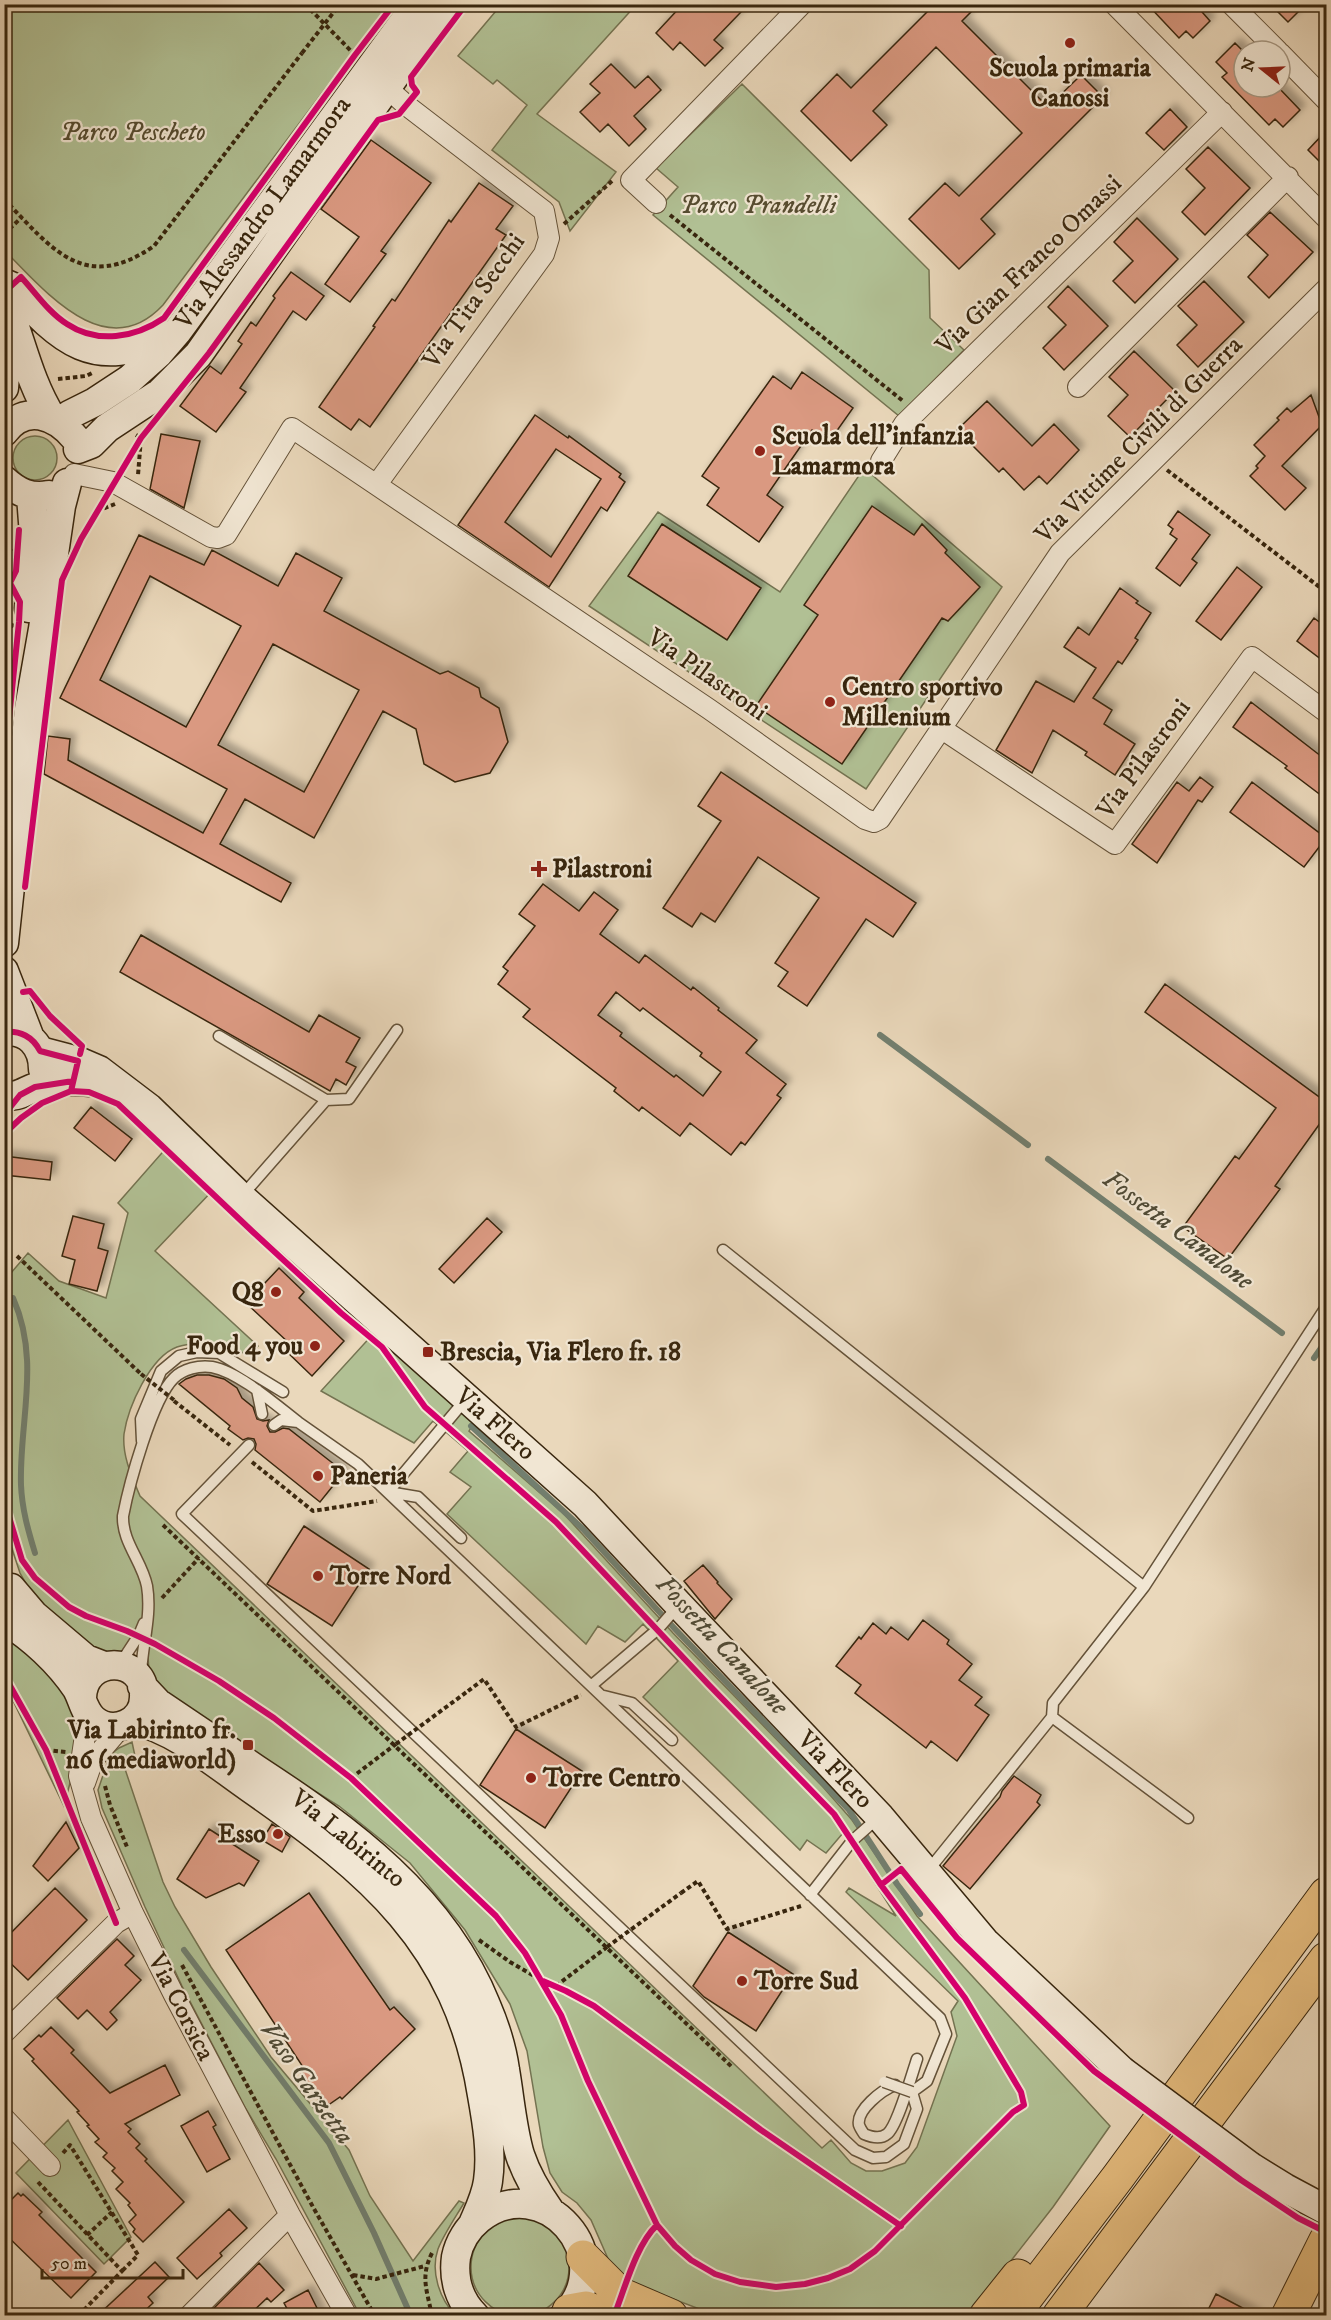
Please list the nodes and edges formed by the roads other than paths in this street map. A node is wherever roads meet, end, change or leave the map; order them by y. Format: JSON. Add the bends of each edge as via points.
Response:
{"nodes":[{"id":1,"x":417,"y":4,"type":"edge"},
{"id":2,"x":451,"y":4,"type":"edge"},
{"id":3,"x":802,"y":4,"type":"edge"},
{"id":4,"x":1114,"y":4,"type":"edge"},
{"id":5,"x":1231,"y":4,"type":"edge"},
{"id":6,"x":1266,"y":39,"type":"edge"},
{"id":7,"x":1292,"y":65,"type":"edge"},
{"id":8,"x":364,"y":69,"type":"junction"},
{"id":9,"x":1326,"y":99,"type":"edge"},
{"id":10,"x":1222,"y":112,"type":"junction"},
{"id":11,"x":1288,"y":177,"type":"junction"},
{"id":12,"x":656,"y":203,"type":"road end"},
{"id":13,"x":1326,"y":218,"type":"edge"},
{"id":14,"x":4,"y":283,"type":"edge"},
{"id":15,"x":1326,"y":289,"type":"edge"},
{"id":16,"x":4,"y":297,"type":"edge"},
{"id":17,"x":177,"y":332,"type":"junction"},
{"id":18,"x":4,"y":344,"type":"edge"},
{"id":19,"x":1078,"y":387,"type":"dead end"},
{"id":20,"x":4,"y":388,"type":"edge"},
{"id":21,"x":58,"y":421,"type":"junction"},
{"id":22,"x":4,"y":432,"type":"edge"},
{"id":23,"x":881,"y":461,"type":"dead end"},
{"id":24,"x":73,"y":469,"type":"junction"},
{"id":25,"x":377,"y":484,"type":"junction"},
{"id":26,"x":14,"y":490,"type":"edge"},
{"id":27,"x":4,"y":562,"type":"edge"},
{"id":28,"x":30,"y":595,"type":"junction"},
{"id":29,"x":29,"y":709,"type":"junction"},
{"id":30,"x":1326,"y":712,"type":"edge"},
{"id":31,"x":942,"y":729,"type":"junction"},
{"id":32,"x":4,"y":943,"type":"edge"},
{"id":33,"x":4,"y":971,"type":"edge"},
{"id":34,"x":397,"y":1030,"type":"dead end"},
{"id":35,"x":219,"y":1036,"type":"dead end"},
{"id":36,"x":25,"y":1041,"type":"edge"},
{"id":37,"x":123,"y":1087,"type":"junction"},
{"id":38,"x":16,"y":1098,"type":"edge"},
{"id":39,"x":326,"y":1100,"type":"junction"},
{"id":40,"x":241,"y":1197,"type":"junction"},
{"id":41,"x":723,"y":1250,"type":"dead end"},
{"id":42,"x":1326,"y":1307,"type":"edge"},
{"id":43,"x":257,"y":1390,"type":"junction"},
{"id":44,"x":283,"y":1392,"type":"dead end"},
{"id":45,"x":459,"y":1408,"type":"junction"},
{"id":46,"x":262,"y":1414,"type":"dead end"},
{"id":47,"x":298,"y":1422,"type":"junction"},
{"id":48,"x":274,"y":1425,"type":"dead end"},
{"id":49,"x":143,"y":1445,"type":"junction"},
{"id":50,"x":249,"y":1445,"type":"dead end"},
{"id":51,"x":388,"y":1492,"type":"junction"},
{"id":52,"x":460,"y":1538,"type":"dead end"},
{"id":53,"x":7,"y":1586,"type":"edge"},
{"id":54,"x":1144,"y":1587,"type":"junction"},
{"id":55,"x":679,"y":1605,"type":"junction"},
{"id":56,"x":147,"y":1615,"type":"junction"},
{"id":57,"x":4,"y":1620,"type":"edge"},
{"id":58,"x":126,"y":1674,"type":"junction"},
{"id":59,"x":592,"y":1685,"type":"junction"},
{"id":60,"x":603,"y":1696,"type":"junction"},
{"id":61,"x":85,"y":1706,"type":"junction"},
{"id":62,"x":1052,"y":1717,"type":"junction"},
{"id":63,"x":127,"y":1723,"type":"junction"},
{"id":64,"x":672,"y":1740,"type":"dead end"},
{"id":65,"x":83,"y":1794,"type":"junction"},
{"id":66,"x":880,"y":1817,"type":"junction"},
{"id":67,"x":1188,"y":1818,"type":"dead end"},
{"id":68,"x":927,"y":1872,"type":"junction"},
{"id":69,"x":1326,"y":1894,"type":"edge"},
{"id":70,"x":810,"y":1895,"type":"junction"},
{"id":71,"x":133,"y":1913,"type":"junction"},
{"id":72,"x":1326,"y":1959,"type":"edge"},
{"id":73,"x":4,"y":2033,"type":"edge"},
{"id":74,"x":917,"y":2060,"type":"dead end"},
{"id":75,"x":912,"y":2092,"type":"junction"},
{"id":76,"x":4,"y":2118,"type":"edge"},
{"id":77,"x":50,"y":2166,"type":"road end"},
{"id":78,"x":1118,"y":2177,"type":"junction"},
{"id":79,"x":1326,"y":2210,"type":"edge"},
{"id":80,"x":550,"y":2211,"type":"junction"},
{"id":81,"x":290,"y":2215,"type":"junction"},
{"id":82,"x":473,"y":2224,"type":"junction"},
{"id":83,"x":1326,"y":2240,"type":"edge"},
{"id":84,"x":583,"y":2257,"type":"junction"},
{"id":85,"x":567,"y":2313,"type":"edge"},
{"id":86,"x":346,"y":2315,"type":"edge"},
{"id":87,"x":189,"y":2316,"type":"edge"},
{"id":88,"x":476,"y":2316,"type":"edge"},
{"id":89,"x":608,"y":2316,"type":"edge"},
{"id":90,"x":671,"y":2316,"type":"edge"},
{"id":91,"x":986,"y":2316,"type":"edge"},
{"id":92,"x":1012,"y":2316,"type":"edge"},
{"id":93,"x":1059,"y":2316,"type":"edge"},
{"id":94,"x":1288,"y":2316,"type":"edge"}],
"edges":[{"from":1,"to":8,"type":"main road","name":"Via Alessandro Lamarmora"},
{"from":2,"to":8,"type":"main road","name":"Via Alessandro Lamarmora"},
{"from":3,"to":12,"type":"street","via":[[631,180]]},
{"from":4,"to":10,"type":"street"},
{"from":5,"to":6,"type":"street"},
{"from":7,"to":9,"type":"street"},
{"from":8,"to":17,"type":"main road","name":"Via Alessandro Lamarmora"},
{"from":8,"to":24,"type":"main road","name":"Via Alessandro Lamarmora","via":[[198,355],[160,393],[107,428]]},
{"from":8,"to":25,"type":"street","name":"Via Tita Secchi","via":[[544,211],[549,238],[544,255]]},
{"from":10,"to":11,"type":"street"},
{"from":10,"to":23,"type":"street","name":"Via Gian Franco Omassi","via":[[904,424]]},
{"from":11,"to":13,"type":"street"},
{"from":11,"to":19,"type":"street"},
{"from":14,"to":17,"type":"main road","via":[[50,327],[72,343],[93,350],[127,351]]},
{"from":15,"to":31,"type":"street","name":"Via Vittime Civili di Guerra","via":[[1060,553]]},
{"from":16,"to":21,"type":"main road","via":[[38,396]]},
{"from":17,"to":21,"type":"main road","name":"Via Alessandro Lamarmora","via":[[130,379]]},
{"from":18,"to":20,"type":"main road"},
{"from":21,"to":22,"type":"main road","via":[[36,415],[24,417],[10,423]]},
{"from":21,"to":24,"type":"main road","via":[[75,438]]},
{"from":24,"to":25,"type":"street","name":"Via Pilastroni","via":[[113,482],[218,538],[226,535],[292,428]]},
{"from":24,"to":26,"type":"main road","name":"Via Alessandro Lamarmora","via":[[56,493]]},
{"from":24,"to":29,"type":"main road","via":[[61,506]]},
{"from":25,"to":31,"type":"street","name":"Via Pilastroni","via":[[700,702],[865,819],[880,819]]},
{"from":26,"to":28,"type":"main road","via":[[33,535]]},
{"from":27,"to":28,"type":"main road","via":[[16,571]]},
{"from":28,"to":29,"type":"main road"},
{"from":29,"to":32,"type":"main road"},
{"from":30,"to":31,"type":"street","name":"Via Pilastroni","via":[[1252,657],[1115,844]]},
{"from":33,"to":36,"type":"main road"},
{"from":34,"to":39,"type":"lane","via":[[349,1099]]},
{"from":35,"to":39,"type":"lane"},
{"from":36,"to":37,"type":"main road","name":"Via Flero","via":[[99,1070]]},
{"from":36,"to":38,"type":"main road","via":[[43,1059],[43,1069]]},
{"from":37,"to":38,"type":"main road","via":[[73,1081]]},
{"from":37,"to":40,"type":"main road","name":"Via Flero"},
{"from":39,"to":40,"type":"lane"},
{"from":40,"to":45,"type":"main road","name":"Via Flero"},
{"from":41,"to":54,"type":"lane"},
{"from":42,"to":54,"type":"lane"},
{"from":43,"to":46,"type":"lane"},
{"from":43,"to":47,"type":"lane"},
{"from":43,"to":49,"type":"lane","via":[[213,1367],[190,1368],[174,1378],[158,1400]]},
{"from":44,"to":49,"type":"lane","via":[[219,1353],[179,1356],[161,1371],[141,1419]]},
{"from":45,"to":51,"type":"lane"},
{"from":45,"to":55,"type":"main road","name":"Via Flero","via":[[585,1504]]},
{"from":47,"to":48,"type":"lane","via":[[281,1420]]},
{"from":47,"to":51,"type":"lane","via":[[358,1464]]},
{"from":49,"to":56,"type":"lane","via":[[122,1524],[146,1582]]},
{"from":50,"to":75,"type":"lane","via":[[182,1515],[855,2150],[873,2158],[886,2157],[904,2144],[917,2109]]},
{"from":51,"to":52,"type":"lane","via":[[418,1497]]},
{"from":51,"to":59,"type":"lane"},
{"from":53,"to":58,"type":"main road","via":[[86,1659]]},
{"from":54,"to":62,"type":"lane","via":[[1053,1703]]},
{"from":55,"to":59,"type":"lane","via":[[658,1629]]},
{"from":55,"to":66,"type":"main road","name":"Via Flero"},
{"from":56,"to":58,"type":"lane"},
{"from":56,"to":58,"type":"lane"},
{"from":57,"to":61,"type":"main road","via":[[63,1669]]},
{"from":58,"to":61,"type":"main road","name":"Via Corsica","via":[[94,1671],[83,1688]]},
{"from":58,"to":63,"type":"main road","via":[[143,1705]]},
{"from":58,"to":80,"type":"main road","name":"Via Labirinto","via":[[158,1703],[358,1840],[404,1882],[443,1928],[486,2004],[500,2046],[521,2157]]},
{"from":59,"to":60,"type":"lane"},
{"from":60,"to":64,"type":"lane","via":[[632,1703]]},
{"from":60,"to":70,"type":"lane"},
{"from":61,"to":63,"type":"main road","via":[[100,1725]]},
{"from":61,"to":65,"type":"street","name":"Via Corsica","via":[[79,1776]]},
{"from":62,"to":67,"type":"lane"},
{"from":62,"to":68,"type":"lane"},
{"from":63,"to":65,"type":"street","via":[[93,1760]]},
{"from":63,"to":82,"type":"main road","name":"Via Labirinto","via":[[153,1726],[189,1746],[324,1841],[371,1883],[431,1955],[454,1994],[470,2037],[486,2120],[488,2182]]},
{"from":65,"to":71,"type":"street","name":"Via Corsica"},
{"from":66,"to":68,"type":"main road","name":"Via Flero"},
{"from":66,"to":70,"type":"lane","via":[[852,1842]]},
{"from":68,"to":79,"type":"main road","name":"Via Flero","bridge":true,"via":[[985,1942],[1122,2071],[1251,2167]]},
{"from":69,"to":78,"type":"highway"},
{"from":70,"to":75,"type":"lane","via":[[940,2018],[946,2034],[927,2081]]},
{"from":71,"to":73,"type":"street","via":[[116,1923]]},
{"from":71,"to":81,"type":"street","name":"Via Corsica"},
{"from":72,"to":93,"type":"highway"},
{"from":74,"to":75,"type":"lane","bridge":true,"via":[[890,2130],[875,2138],[864,2134],[859,2124],[861,2112],[889,2084]]},
{"from":76,"to":77,"type":"street"},
{"from":78,"to":91,"type":"highway","via":[[1070,2208]]},
{"from":78,"to":92,"type":"highway"},
{"from":80,"to":82,"type":"main road","name":"Via Labirinto","via":[[526,2205],[501,2206]]},
{"from":80,"to":84,"type":"main road","name":"Via Labirinto","via":[[572,2230]]},
{"from":81,"to":86,"type":"street","name":"Via Corsica"},
{"from":81,"to":87,"type":"street"},
{"from":82,"to":88,"type":"main road","name":"Via Labirinto","via":[[460,2244],[455,2267],[462,2298]]},
{"from":83,"to":94,"type":"highway"},
{"from":84,"to":85,"type":"main road","name":"Via Labirinto","via":[[582,2285]]},
{"from":84,"to":90,"type":"highway","via":[[620,2294]]},
{"from":85,"to":89,"type":"highway","via":[[586,2308]]}]}
